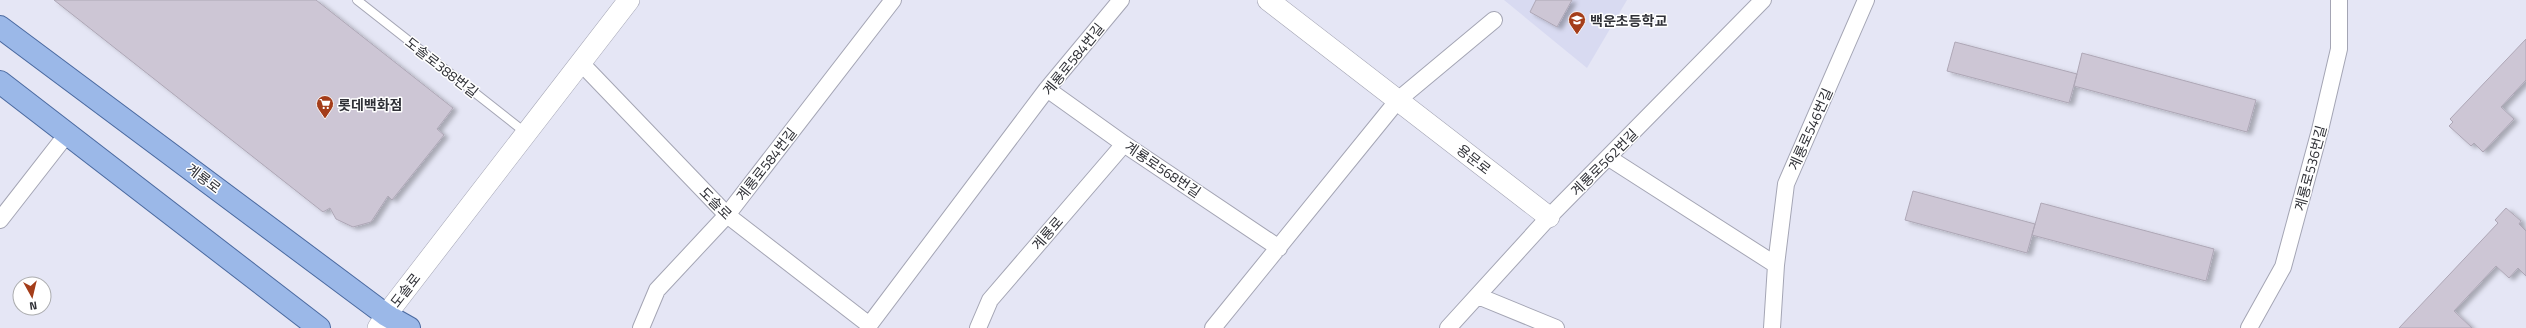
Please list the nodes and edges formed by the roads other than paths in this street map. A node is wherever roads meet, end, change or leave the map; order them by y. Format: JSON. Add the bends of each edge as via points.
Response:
{"nodes":[{"id":1,"x":357,"y":0,"type":"edge"},
{"id":2,"x":893,"y":0,"type":"edge"},
{"id":3,"x":1121,"y":0,"type":"edge"},
{"id":4,"x":1268,"y":0,"type":"edge"},
{"id":5,"x":1763,"y":0,"type":"edge"},
{"id":6,"x":1866,"y":0,"type":"edge"},
{"id":7,"x":2339,"y":0,"type":"edge"},
{"id":8,"x":621,"y":3,"type":"edge"},
{"id":9,"x":1494,"y":20,"type":"dead end"},
{"id":10,"x":0,"y":26,"type":"edge"},
{"id":11,"x":581,"y":63,"type":"junction"},
{"id":12,"x":0,"y":82,"type":"edge"},
{"id":13,"x":1048,"y":89,"type":"junction"},
{"id":14,"x":1398,"y":100,"type":"junction"},
{"id":15,"x":527,"y":133,"type":"junction"},
{"id":16,"x":67,"y":134,"type":"junction"},
{"id":17,"x":1124,"y":144,"type":"junction"},
{"id":18,"x":1609,"y":158,"type":"junction"},
{"id":19,"x":727,"y":215,"type":"junction"},
{"id":20,"x":1549,"y":217,"type":"junction"},
{"id":21,"x":0,"y":220,"type":"edge"},
{"id":22,"x":1279,"y":248,"type":"junction"},
{"id":23,"x":1776,"y":265,"type":"junction"},
{"id":24,"x":1478,"y":296,"type":"junction"},
{"id":25,"x":382,"y":321,"type":"edge"},
{"id":26,"x":867,"y":326,"type":"edge"},
{"id":27,"x":319,"y":328,"type":"edge"},
{"id":28,"x":409,"y":328,"type":"edge"},
{"id":29,"x":641,"y":328,"type":"edge"},
{"id":30,"x":978,"y":328,"type":"edge"},
{"id":31,"x":1213,"y":328,"type":"edge"},
{"id":32,"x":1448,"y":328,"type":"edge"},
{"id":33,"x":1556,"y":328,"type":"edge"},
{"id":34,"x":1772,"y":328,"type":"edge"},
{"id":35,"x":2249,"y":328,"type":"edge"}],
"edges":[{"from":1,"to":15,"type":"lane","name":"도솔로388번길"},
{"from":2,"to":19,"type":"street","name":"계룡로584번길"},
{"from":3,"to":13,"type":"street","name":"계룡로584번길"},
{"from":4,"to":14,"type":"street","name":"용문로"},
{"from":5,"to":18,"type":"street","name":"계룡로562번길"},
{"from":6,"to":23,"type":"street","name":"계룡로546번길","via":[[1786,184]]},
{"from":7,"to":35,"type":"street","name":"계룡로536번길","via":[[2339,49],[2284,267]]},
{"from":8,"to":11,"type":"street","name":"도솔로"},
{"from":9,"to":14,"type":"street"},
{"from":10,"to":25,"type":"main road","name":"계룡로"},
{"from":11,"to":15,"type":"street","name":"도솔로"},
{"from":11,"to":19,"type":"street","name":"도솔로"},
{"from":12,"to":16,"type":"main road"},
{"from":13,"to":17,"type":"street","name":"계룡로568번길"},
{"from":13,"to":26,"type":"street","name":"계룡로584번길"},
{"from":14,"to":20,"type":"street","name":"용문로"},
{"from":14,"to":22,"type":"street"},
{"from":15,"to":25,"type":"street","name":"도솔로"},
{"from":16,"to":21,"type":"street"},
{"from":16,"to":27,"type":"main road"},
{"from":17,"to":22,"type":"street","name":"계룡로568번길"},
{"from":17,"to":30,"type":"street","name":"계룡로","via":[[990,300]]},
{"from":18,"to":20,"type":"street","name":"계룡로562번길"},
{"from":18,"to":23,"type":"street"},
{"from":19,"to":26,"type":"street","name":"도솔로"},
{"from":19,"to":29,"type":"street","name":"계룡로584번길","via":[[657,290]]},
{"from":20,"to":24,"type":"street","name":"계룡로562번길"},
{"from":22,"to":31,"type":"street"},
{"from":23,"to":34,"type":"street","name":"계룡로546번길"},
{"from":24,"to":32,"type":"street","name":"계룡로562번길"},
{"from":24,"to":33,"type":"street"},
{"from":25,"to":28,"type":"main road","name":"계룡로"}]}
